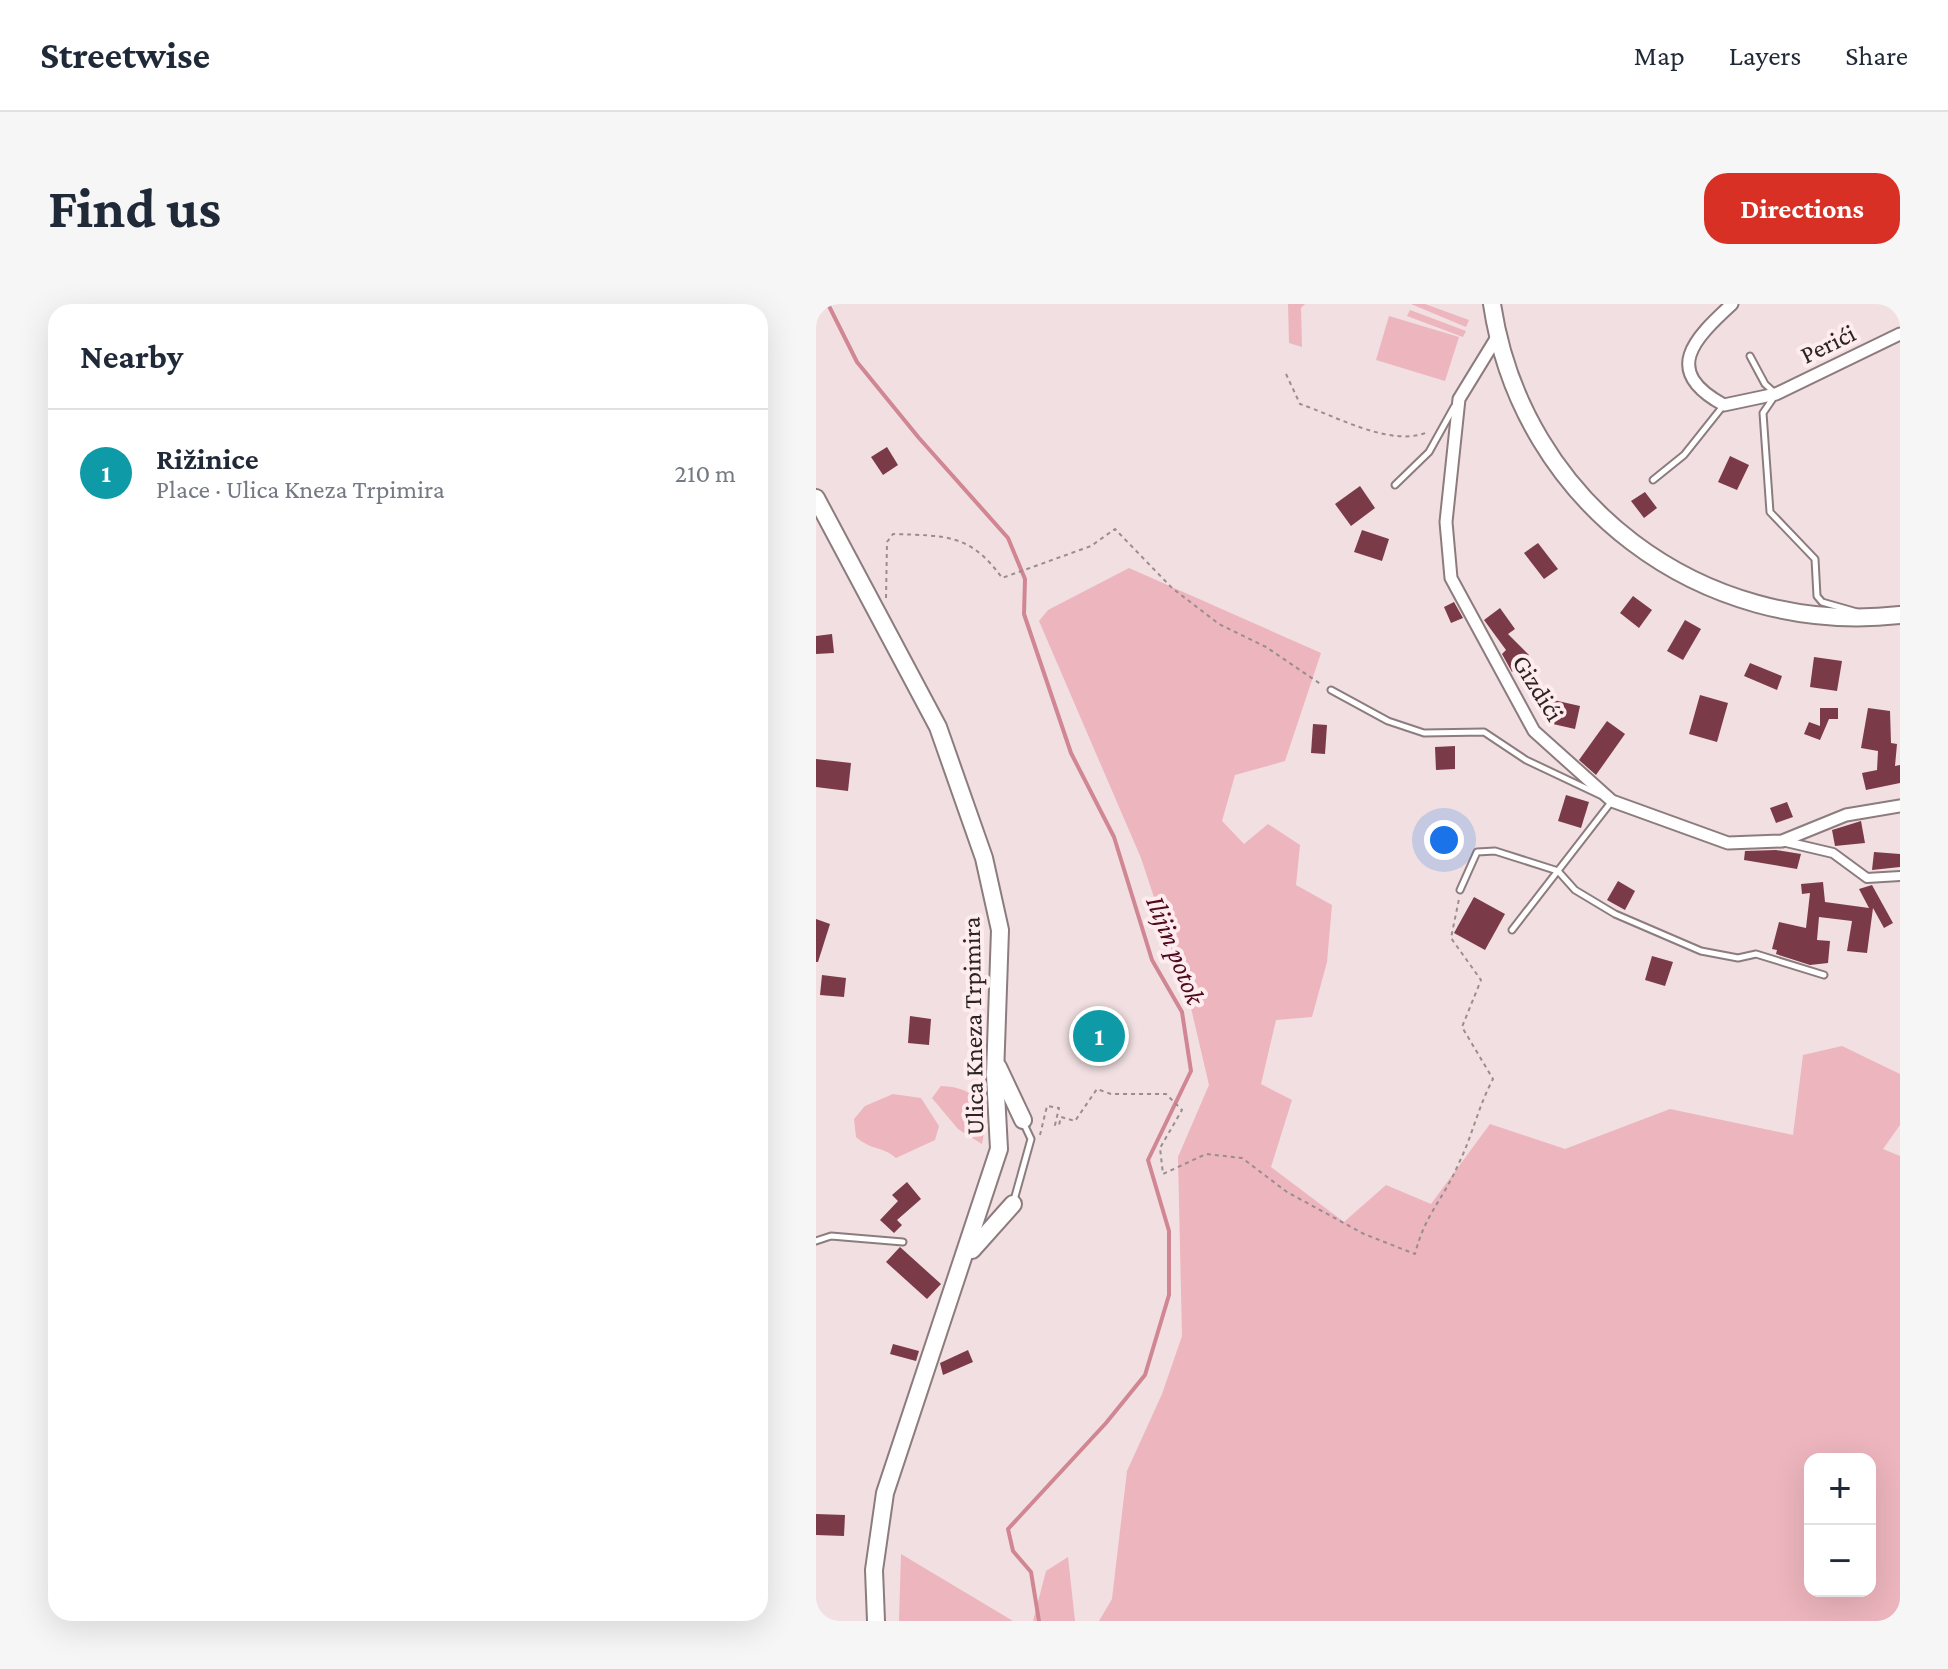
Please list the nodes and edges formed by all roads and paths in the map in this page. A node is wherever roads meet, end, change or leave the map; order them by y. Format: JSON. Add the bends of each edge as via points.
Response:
{"nodes":[{"id":1,"x":1492,"y":304,"type":"edge"},
{"id":2,"x":1732,"y":304,"type":"edge"},
{"id":3,"x":1900,"y":334,"type":"edge"},
{"id":4,"x":1497,"y":337,"type":"junction"},
{"id":5,"x":1750,"y":356,"type":"dead end"},
{"id":6,"x":1286,"y":374,"type":"dead end"},
{"id":7,"x":1776,"y":394,"type":"junction"},
{"id":8,"x":1459,"y":399,"type":"junction"},
{"id":9,"x":1724,"y":405,"type":"junction"},
{"id":10,"x":1444,"y":425,"type":"junction"},
{"id":11,"x":1653,"y":480,"type":"dead end"},
{"id":12,"x":1395,"y":485,"type":"dead end"},
{"id":13,"x":816,"y":498,"type":"edge"},
{"id":14,"x":886,"y":599,"type":"dead end"},
{"id":15,"x":1900,"y":615,"type":"edge"},
{"id":16,"x":1868,"y":619,"type":"junction"},
{"id":17,"x":1331,"y":690,"type":"joint"},
{"id":18,"x":1612,"y":801,"type":"junction"},
{"id":19,"x":1900,"y":806,"type":"edge"},
{"id":20,"x":1782,"y":841,"type":"junction"},
{"id":21,"x":1558,"y":871,"type":"junction"},
{"id":22,"x":1900,"y":876,"type":"edge"},
{"id":23,"x":1460,"y":890,"type":"joint"},
{"id":24,"x":1512,"y":930,"type":"dead end"},
{"id":25,"x":1824,"y":975,"type":"dead end"},
{"id":26,"x":995,"y":1059,"type":"junction"},
{"id":27,"x":1023,"y":1120,"type":"joint"},
{"id":28,"x":1031,"y":1139,"type":"junction"},
{"id":29,"x":1013,"y":1204,"type":"joint"},
{"id":30,"x":816,"y":1241,"type":"edge"},
{"id":31,"x":903,"y":1242,"type":"dead end"},
{"id":32,"x":963,"y":1261,"type":"junction"},
{"id":33,"x":876,"y":1621,"type":"edge"}],
"edges":[{"from":1,"to":4,"type":"main road"},
{"from":2,"to":9,"type":"street","via":[[1698,336],[1689,358],[1701,393]]},
{"from":3,"to":7,"type":"street","name":"Perići"},
{"from":4,"to":8,"type":"street","name":"Gizdići"},
{"from":4,"to":16,"type":"main road","via":[[1530,421],[1571,485],[1647,555],[1748,604]]},
{"from":5,"to":7,"type":"lane"},
{"from":6,"to":10,"type":"path","via":[[1300,404],[1384,434],[1418,436]]},
{"from":7,"to":9,"type":"street","name":"Perići"},
{"from":7,"to":16,"type":"lane","via":[[1763,413],[1770,512],[1815,559],[1822,602],[1851,607]]},
{"from":8,"to":10,"type":"lane"},
{"from":8,"to":18,"type":"street","name":"Gizdići","via":[[1446,522],[1451,578],[1534,731]]},
{"from":9,"to":11,"type":"lane","via":[[1684,455]]},
{"from":10,"to":12,"type":"lane","via":[[1429,452]]},
{"from":13,"to":26,"type":"main road","name":"Ulica Kneza Trpimira","via":[[938,727],[984,858],[1000,930]]},
{"from":14,"to":17,"type":"path","via":[[887,542],[893,534],[959,538],[985,555],[1002,578],[1091,546],[1115,529],[1172,588],[1219,624],[1266,647]]},
{"from":15,"to":16,"type":"main road"},
{"from":17,"to":18,"type":"lane","via":[[1388,721],[1424,733],[1484,732],[1526,760]]},
{"from":18,"to":20,"type":"street","name":"Gizdići","via":[[1728,843]]},
{"from":18,"to":21,"type":"lane"},
{"from":19,"to":20,"type":"street","name":"Gizdići","via":[[1846,815]]},
{"from":20,"to":22,"type":"street","via":[[1833,853],[1867,878]]},
{"from":21,"to":23,"type":"lane","via":[[1495,851],[1477,852]]},
{"from":21,"to":24,"type":"lane"},
{"from":21,"to":25,"type":"lane","via":[[1575,890],[1615,914],[1701,951],[1738,958],[1756,954]]},
{"from":23,"to":28,"type":"path","via":[[1451,938],[1481,980],[1462,1027],[1493,1079],[1458,1167],[1423,1225],[1415,1254],[1364,1234],[1287,1192],[1242,1158],[1206,1154],[1163,1174],[1160,1148],[1182,1110],[1166,1094],[1097,1089],[1075,1121],[1061,1117],[1055,1125],[1059,1108],[1047,1106],[1038,1141]]},
{"from":26,"to":27,"type":"main road"},
{"from":26,"to":32,"type":"main road","name":"Ulica Kneza Trpimira","via":[[999,1149]]},
{"from":27,"to":28,"type":"lane"},
{"from":28,"to":29,"type":"lane"},
{"from":29,"to":32,"type":"main road"},
{"from":30,"to":31,"type":"lane","via":[[831,1236]]},
{"from":32,"to":33,"type":"main road","name":"Ulica Kneza Trpimira","via":[[885,1493],[874,1570]]}]}
